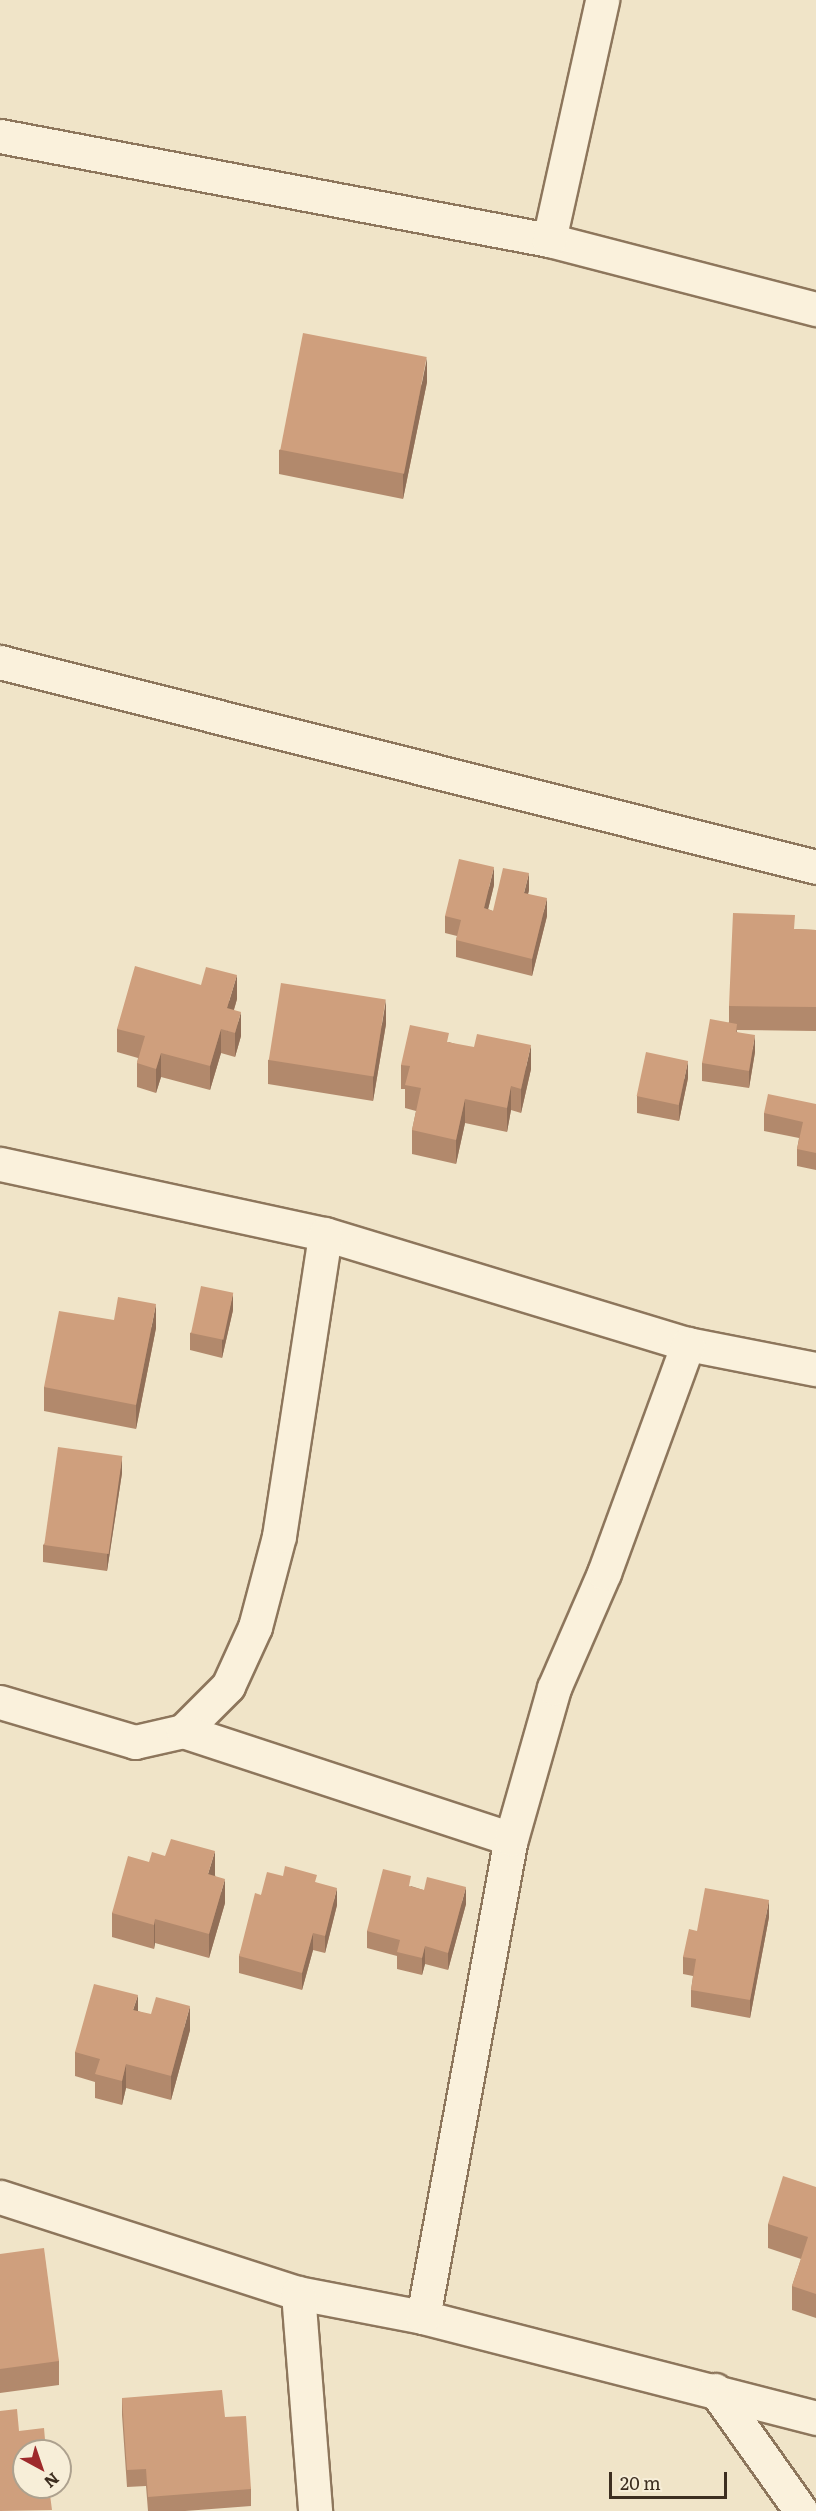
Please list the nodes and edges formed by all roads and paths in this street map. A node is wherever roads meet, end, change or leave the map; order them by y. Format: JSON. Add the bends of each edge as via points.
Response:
{"nodes":[{"id":1,"x":602,"y":0,"type":"edge"},
{"id":2,"x":0,"y":136,"type":"edge"},
{"id":3,"x":549,"y":240,"type":"junction"},
{"id":4,"x":816,"y":309,"type":"edge"},
{"id":5,"x":0,"y":662,"type":"edge"},
{"id":6,"x":816,"y":867,"type":"edge"},
{"id":7,"x":0,"y":1164,"type":"edge"},
{"id":8,"x":325,"y":1234,"type":"junction"},
{"id":9,"x":688,"y":1344,"type":"junction"},
{"id":10,"x":816,"y":1369,"type":"edge"},
{"id":11,"x":0,"y":1702,"type":"edge"},
{"id":12,"x":183,"y":1731,"type":"junction"},
{"id":13,"x":511,"y":1839,"type":"junction"},
{"id":14,"x":0,"y":2197,"type":"edge"},
{"id":15,"x":298,"y":2293,"type":"junction"},
{"id":16,"x":423,"y":2317,"type":"junction"},
{"id":17,"x":715,"y":2390,"type":"junction"},
{"id":18,"x":816,"y":2418,"type":"edge"},
{"id":19,"x":315,"y":2511,"type":"edge"},
{"id":20,"x":801,"y":2511,"type":"edge"}],
"edges":[{"from":1,"to":3,"type":"street"},
{"from":2,"to":3,"type":"street"},
{"from":3,"to":4,"type":"street"},
{"from":5,"to":6,"type":"street"},
{"from":7,"to":8,"type":"street"},
{"from":8,"to":9,"type":"street"},
{"from":8,"to":12,"type":"street","via":[[279,1536],[255,1627],[228,1686]]},
{"from":9,"to":10,"type":"street"},
{"from":9,"to":13,"type":"street","via":[[604,1573],[554,1688]]},
{"from":11,"to":12,"type":"street","via":[[135,1742]]},
{"from":12,"to":13,"type":"street"},
{"from":13,"to":16,"type":"street"},
{"from":14,"to":15,"type":"street"},
{"from":15,"to":16,"type":"street"},
{"from":15,"to":19,"type":"street"},
{"from":16,"to":17,"type":"street"},
{"from":17,"to":18,"type":"street"},
{"from":17,"to":20,"type":"street"}]}
